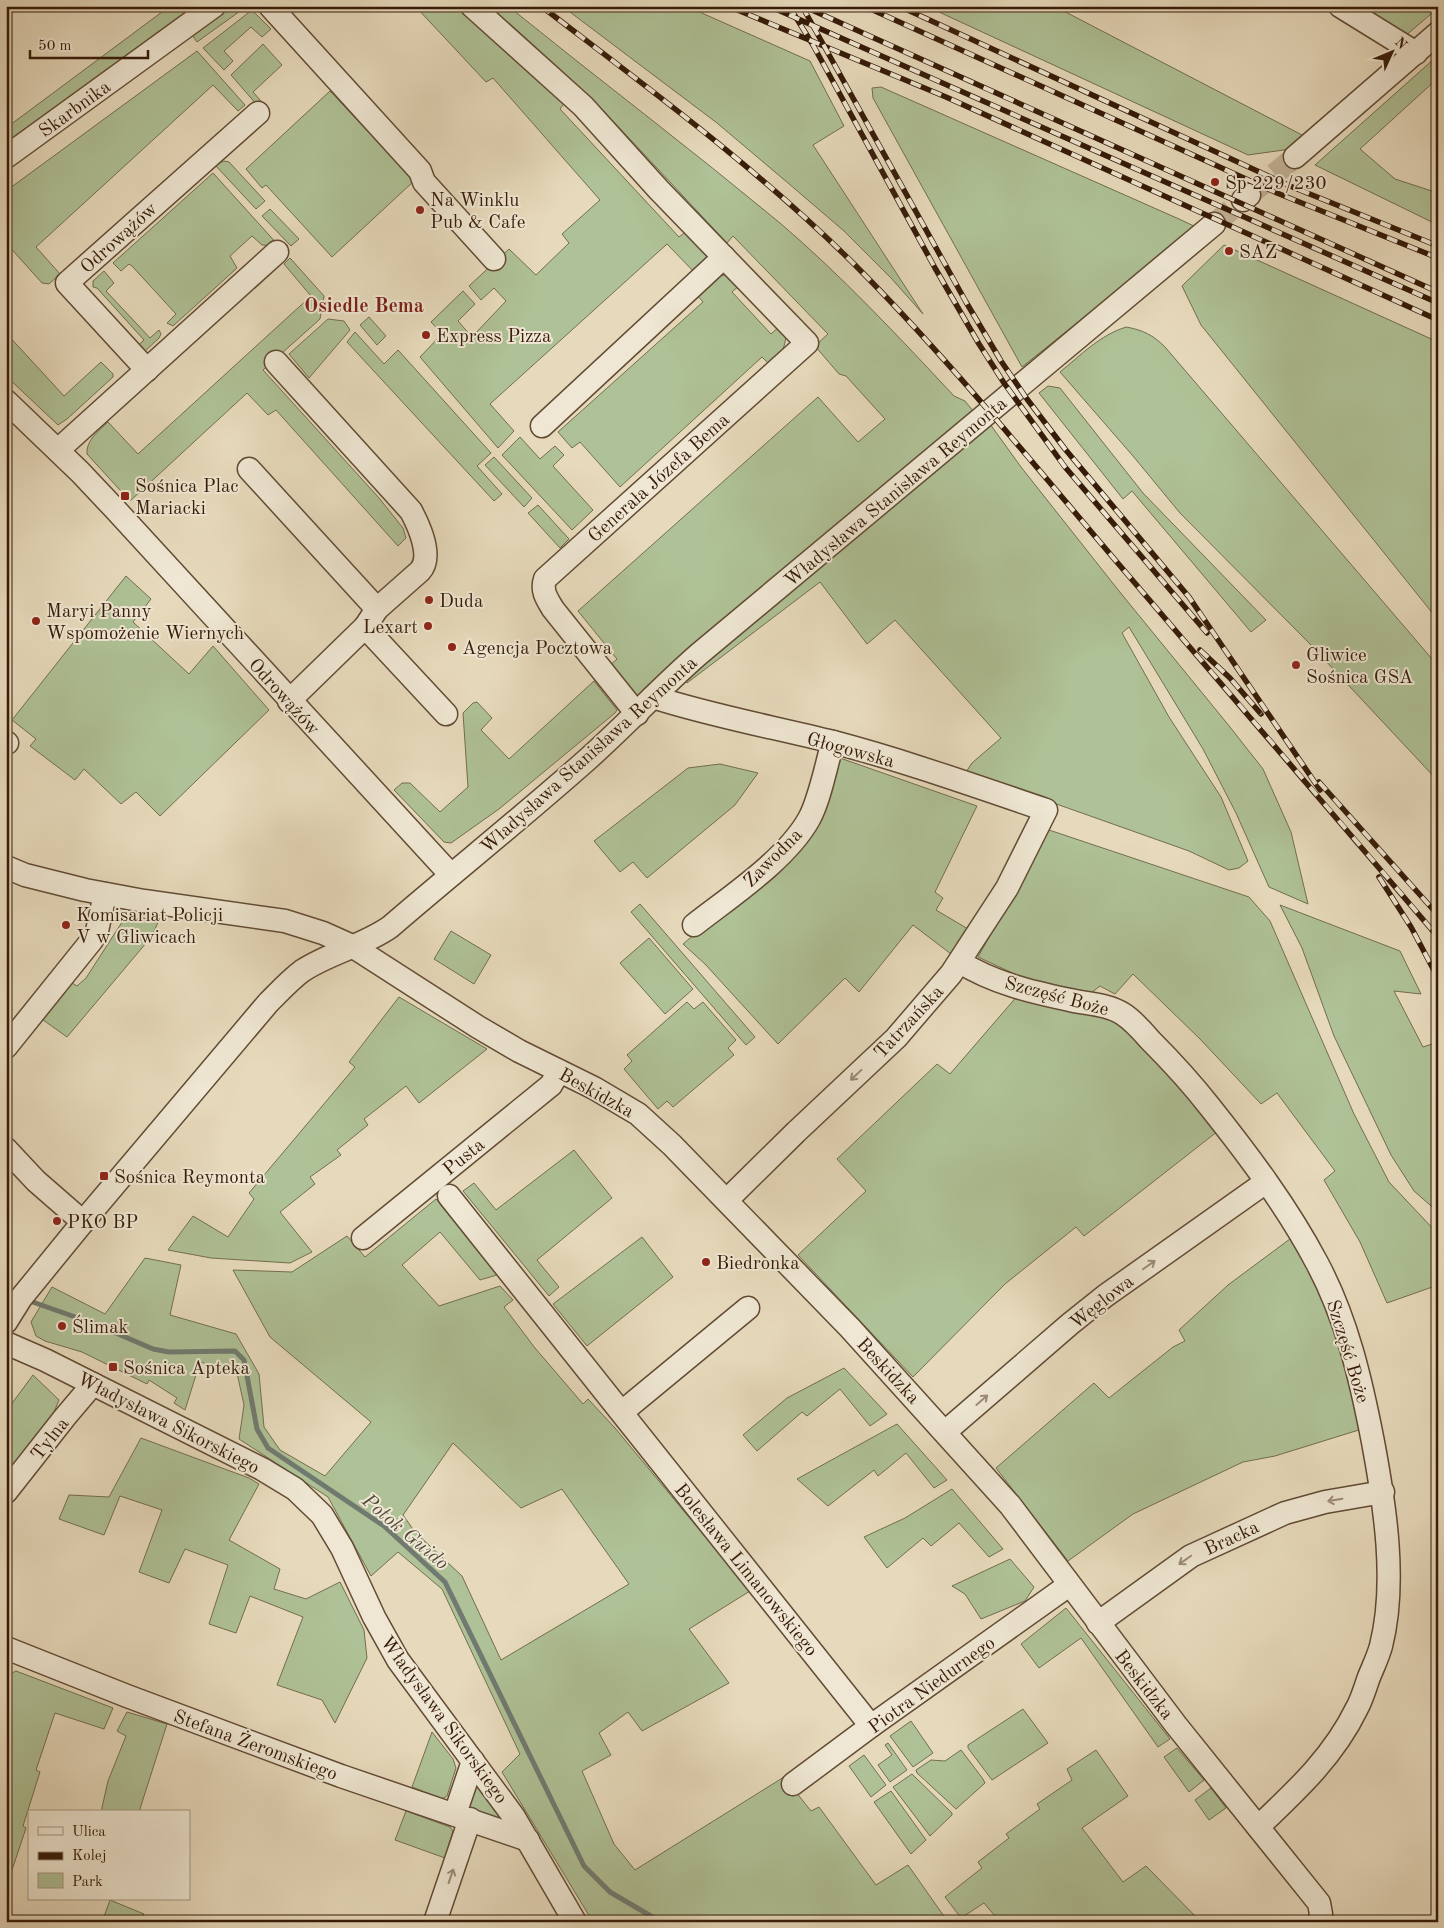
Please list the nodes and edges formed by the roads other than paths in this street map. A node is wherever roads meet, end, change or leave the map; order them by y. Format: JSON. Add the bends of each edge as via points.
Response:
{"nodes":[{"id":1,"x":214,"y":6,"type":"edge"},
{"id":2,"x":270,"y":6,"type":"edge"},
{"id":3,"x":472,"y":6,"type":"edge"},
{"id":4,"x":1340,"y":6,"type":"edge"},
{"id":5,"x":1438,"y":33,"type":"edge"},
{"id":6,"x":1416,"y":54,"type":"junction"},
{"id":7,"x":258,"y":114,"type":"dead end"},
{"id":8,"x":6,"y":157,"type":"edge"},
{"id":9,"x":1295,"y":157,"type":"tunnel mouth"},
{"id":10,"x":1214,"y":224,"type":"tunnel mouth"},
{"id":11,"x":277,"y":252,"type":"dead end"},
{"id":12,"x":724,"y":257,"type":"junction"},
{"id":13,"x":494,"y":259,"type":"dead end"},
{"id":14,"x":276,"y":362,"type":"dead end"},
{"id":15,"x":147,"y":370,"type":"junction"},
{"id":16,"x":6,"y":401,"type":"edge"},
{"id":17,"x":542,"y":426,"type":"dead end"},
{"id":18,"x":58,"y":450,"type":"junction"},
{"id":19,"x":250,"y":469,"type":"dead end"},
{"id":20,"x":371,"y":618,"type":"junction"},
{"id":21,"x":653,"y":697,"type":"junction"},
{"id":22,"x":289,"y":701,"type":"junction"},
{"id":23,"x":446,"y":714,"type":"dead end"},
{"id":24,"x":636,"y":714,"type":"junction"},
{"id":25,"x":832,"y":742,"type":"junction"},
{"id":26,"x":1046,"y":810,"type":"joint"},
{"id":27,"x":6,"y":868,"type":"edge"},
{"id":28,"x":450,"y":875,"type":"junction"},
{"id":29,"x":105,"y":894,"type":"junction"},
{"id":30,"x":694,"y":925,"type":"dead end"},
{"id":31,"x":352,"y":946,"type":"junction"},
{"id":32,"x":960,"y":962,"type":"junction"},
{"id":33,"x":6,"y":1047,"type":"edge"},
{"id":34,"x":559,"y":1071,"type":"junction"},
{"id":35,"x":6,"y":1149,"type":"edge"},
{"id":36,"x":1266,"y":1182,"type":"junction"},
{"id":37,"x":449,"y":1196,"type":"dead end"},
{"id":38,"x":727,"y":1200,"type":"junction"},
{"id":39,"x":83,"y":1222,"type":"junction"},
{"id":40,"x":363,"y":1238,"type":"dead end"},
{"id":41,"x":748,"y":1308,"type":"dead end"},
{"id":42,"x":10,"y":1316,"type":"edge"},
{"id":43,"x":6,"y":1343,"type":"edge"},
{"id":44,"x":93,"y":1384,"type":"junction"},
{"id":45,"x":622,"y":1412,"type":"junction"},
{"id":46,"x":945,"y":1432,"type":"junction"},
{"id":47,"x":6,"y":1492,"type":"edge"},
{"id":48,"x":1383,"y":1492,"type":"junction"},
{"id":49,"x":1070,"y":1585,"type":"junction"},
{"id":50,"x":1098,"y":1623,"type":"junction"},
{"id":51,"x":6,"y":1648,"type":"edge"},
{"id":52,"x":871,"y":1726,"type":"junction"},
{"id":53,"x":473,"y":1762,"type":"junction"},
{"id":54,"x":793,"y":1784,"type":"dead end"},
{"id":55,"x":463,"y":1816,"type":"junction"},
{"id":56,"x":1258,"y":1827,"type":"junction"},
{"id":57,"x":528,"y":1840,"type":"junction"},
{"id":58,"x":1320,"y":1915,"type":"edge"},
{"id":59,"x":435,"y":1922,"type":"edge"},
{"id":60,"x":574,"y":1922,"type":"edge"}],
"edges":[{"from":1,"to":8,"type":"street","name":"Skarbnika"},
{"from":2,"to":13,"type":"street","via":[[420,171],[424,182]]},
{"from":3,"to":12,"type":"street","name":"Generała Józefa Bema","via":[[583,106]]},
{"from":4,"to":6,"type":"street"},
{"from":5,"to":6,"type":"street"},
{"from":6,"to":9,"type":"street"},
{"from":7,"to":15,"type":"street","name":"Odrowążów","via":[[67,283]]},
{"from":10,"to":21,"type":"street","name":"Władysława Stanisława Reymonta","via":[[699,654]]},
{"from":11,"to":15,"type":"street"},
{"from":12,"to":17,"type":"street"},
{"from":12,"to":24,"type":"street","name":"Generała Józefa Bema","via":[[807,343],[544,583],[545,596],[553,609]]},
{"from":14,"to":20,"type":"street","via":[[411,511],[419,525],[426,554],[424,567]]},
{"from":15,"to":18,"type":"street"},
{"from":16,"to":18,"type":"street","name":"Odrowążów"},
{"from":18,"to":22,"type":"street","name":"Odrowążów"},
{"from":19,"to":20,"type":"street"},
{"from":20,"to":22,"type":"street"},
{"from":20,"to":23,"type":"street"},
{"from":21,"to":24,"type":"street","name":"Władysława Stanisława Reymonta"},
{"from":21,"to":25,"type":"street","name":"Głogowska","via":[[707,714]]},
{"from":22,"to":28,"type":"street","name":"Odrowążów"},
{"from":24,"to":28,"type":"street","name":"Władysława Stanisława Reymonta","via":[[547,796]]},
{"from":25,"to":26,"type":"street","name":"Głogowska"},
{"from":25,"to":30,"type":"street","name":"Zawodna","via":[[815,802],[800,833],[753,878]]},
{"from":26,"to":32,"type":"street","name":"Tatrzańska","via":[[1007,888]]},
{"from":27,"to":29,"type":"street","name":"Beskidzka"},
{"from":28,"to":31,"type":"street","name":"Władysława Stanisława Reymonta","via":[[379,935]]},
{"from":29,"to":31,"type":"street","name":"Beskidzka","via":[[285,921]]},
{"from":29,"to":33,"type":"street","via":[[92,940]]},
{"from":31,"to":34,"type":"street","name":"Beskidzka","via":[[478,1027]]},
{"from":31,"to":39,"type":"street","name":"Władysława Stanisława Reymonta","via":[[302,971],[268,1003]]},
{"from":32,"to":36,"type":"street","name":"Szczęść Boże","via":[[1008,984],[1124,1014],[1196,1090]]},
{"from":32,"to":38,"type":"street","name":"Tatrzańska","one_way":true,"via":[[896,1038]]},
{"from":34,"to":38,"type":"street","name":"Beskidzka","via":[[638,1114]]},
{"from":34,"to":40,"type":"street","name":"Pusta","via":[[551,1085]]},
{"from":35,"to":39,"type":"street","via":[[36,1182]]},
{"from":46,"to":36,"type":"street","name":"Węglowa","one_way":true,"via":[[1105,1296]]},
{"from":36,"to":48,"type":"street","name":"Szczęść Boże","via":[[1318,1263],[1347,1330]]},
{"from":37,"to":45,"type":"street","name":"Bolesława Limanowskiego"},
{"from":38,"to":46,"type":"street","name":"Beskidzka"},
{"from":39,"to":42,"type":"street","name":"Władysława Stanisława Reymonta"},
{"from":41,"to":45,"type":"street"},
{"from":43,"to":44,"type":"street","name":"Władysława Sikorskiego"},
{"from":44,"to":47,"type":"street","name":"Tylna"},
{"from":44,"to":53,"type":"street","name":"Władysława Sikorskiego","via":[[262,1468],[311,1502],[332,1530],[398,1660]]},
{"from":45,"to":52,"type":"street","name":"Bolesława Limanowskiego"},
{"from":46,"to":49,"type":"street","name":"Beskidzka","via":[[1010,1506]]},
{"from":48,"to":50,"type":"street","name":"Bracka","one_way":true,"via":[[1285,1512],[1191,1556]]},
{"from":48,"to":56,"type":"street","name":"Szczęść Boże","via":[[1388,1595],[1381,1649],[1357,1708],[1340,1738],[1303,1784]]},
{"from":49,"to":50,"type":"street","name":"Beskidzka"},
{"from":49,"to":52,"type":"street","name":"Piotra Niedurnego"},
{"from":50,"to":56,"type":"street","name":"Beskidzka"},
{"from":51,"to":55,"type":"street","name":"Stefana Żeromskiego","via":[[341,1776]]},
{"from":52,"to":54,"type":"street","name":"Piotra Niedurnego"},
{"from":53,"to":55,"type":"street"},
{"from":53,"to":57,"type":"street","name":"Władysława Sikorskiego"},
{"from":55,"to":57,"type":"street","name":"Stefana Żeromskiego"},
{"from":59,"to":55,"type":"street","one_way":true},
{"from":56,"to":58,"type":"street","name":"Beskidzka","via":[[1319,1902]]},
{"from":57,"to":60,"type":"street","name":"Władysława Sikorskiego"}]}
